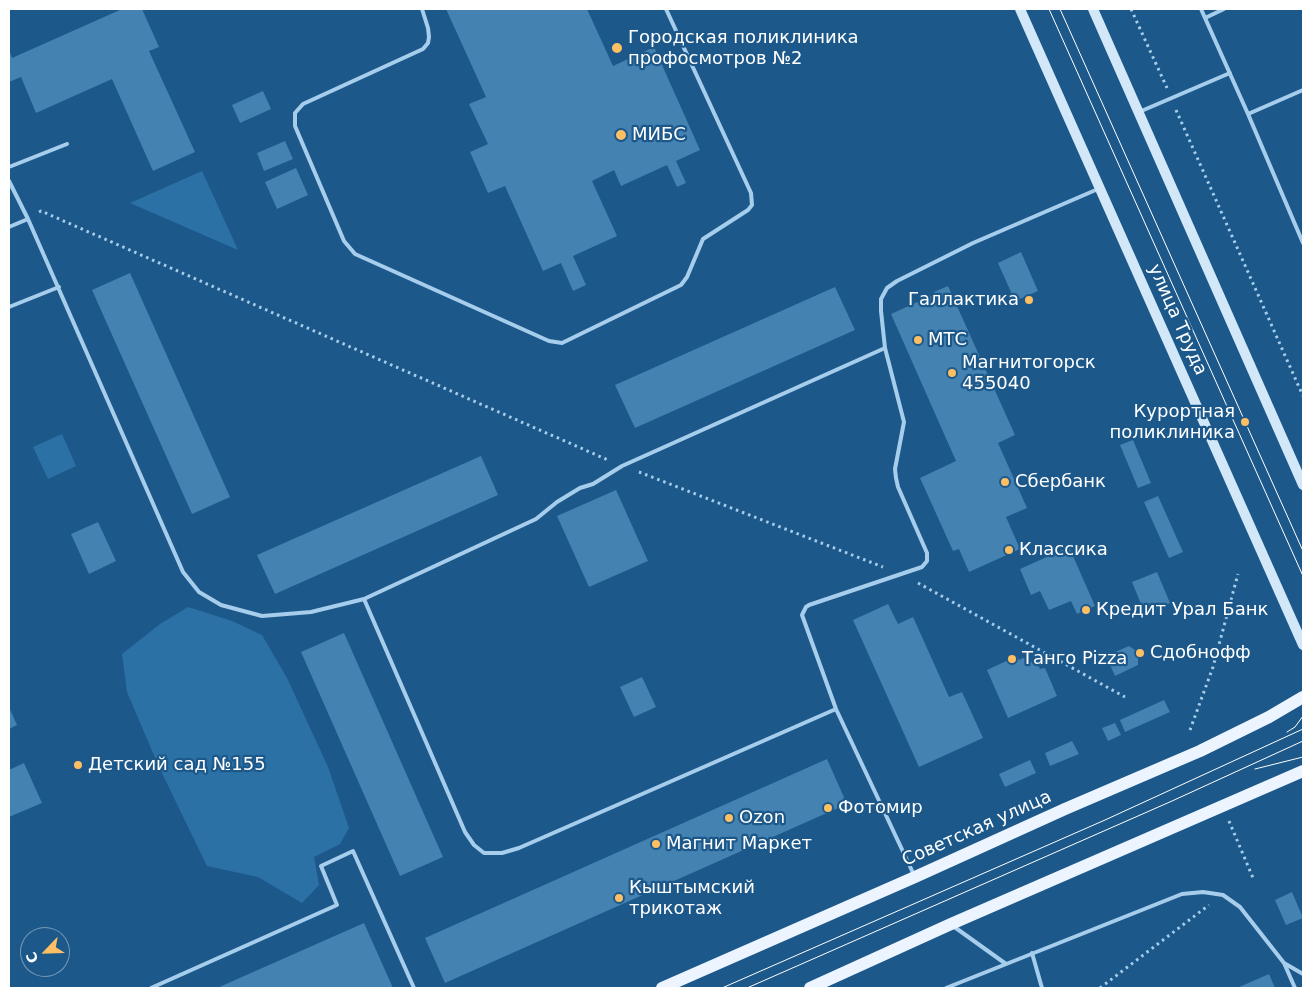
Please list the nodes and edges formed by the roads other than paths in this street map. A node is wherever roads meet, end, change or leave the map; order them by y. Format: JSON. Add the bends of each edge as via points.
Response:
{"nodes":[{"id":1,"x":422,"y":9,"type":"edge"},
{"id":2,"x":666,"y":9,"type":"edge"},
{"id":3,"x":1020,"y":9,"type":"edge"},
{"id":4,"x":1093,"y":9,"type":"edge"},
{"id":5,"x":1201,"y":9,"type":"edge"},
{"id":6,"x":1224,"y":9,"type":"edge"},
{"id":7,"x":1205,"y":18,"type":"junction"},
{"id":8,"x":1230,"y":72,"type":"junction"},
{"id":9,"x":1303,"y":90,"type":"edge"},
{"id":10,"x":1139,"y":112,"type":"junction"},
{"id":11,"x":1248,"y":114,"type":"junction"},
{"id":12,"x":67,"y":144,"type":"dead end"},
{"id":13,"x":9,"y":167,"type":"edge"},
{"id":14,"x":9,"y":181,"type":"edge"},
{"id":15,"x":1100,"y":188,"type":"junction"},
{"id":16,"x":28,"y":219,"type":"junction"},
{"id":17,"x":9,"y":227,"type":"edge"},
{"id":18,"x":1303,"y":243,"type":"edge"},
{"id":19,"x":59,"y":286,"type":"junction"},
{"id":20,"x":9,"y":307,"type":"edge"},
{"id":21,"x":885,"y":348,"type":"junction"},
{"id":22,"x":1303,"y":485,"type":"edge"},
{"id":23,"x":364,"y":599,"type":"junction"},
{"id":24,"x":1303,"y":645,"type":"edge"},
{"id":25,"x":1303,"y":697,"type":"edge"},
{"id":26,"x":836,"y":709,"type":"junction"},
{"id":27,"x":1303,"y":770,"type":"edge"},
{"id":28,"x":915,"y":877,"type":"junction"},
{"id":29,"x":951,"y":924,"type":"junction"},
{"id":30,"x":1032,"y":954,"type":"junction"},
{"id":31,"x":1284,"y":963,"type":"junction"},
{"id":32,"x":1006,"y":964,"type":"junction"},
{"id":33,"x":1303,"y":974,"type":"edge"},
{"id":34,"x":151,"y":988,"type":"edge"},
{"id":35,"x":414,"y":988,"type":"edge"},
{"id":36,"x":662,"y":988,"type":"edge"},
{"id":37,"x":810,"y":988,"type":"edge"},
{"id":38,"x":946,"y":988,"type":"edge"},
{"id":39,"x":1042,"y":988,"type":"edge"},
{"id":40,"x":1295,"y":988,"type":"edge"}],
"edges":[{"from":1,"to":2,"type":"lane","via":[[428,28],[428,43],[303,104],[295,113],[295,126],[344,241],[355,254],[549,342],[562,343],[681,285],[704,239],[752,205],[751,193]]},
{"from":3,"to":15,"type":"main road","name":"улица Труда"},
{"from":4,"to":10,"type":"main road"},
{"from":5,"to":7,"type":"lane"},
{"from":6,"to":7,"type":"lane"},
{"from":7,"to":8,"type":"lane"},
{"from":8,"to":10,"type":"lane"},
{"from":8,"to":11,"type":"lane"},
{"from":9,"to":11,"type":"lane"},
{"from":10,"to":22,"type":"main road"},
{"from":11,"to":18,"type":"lane"},
{"from":12,"to":13,"type":"lane"},
{"from":14,"to":16,"type":"lane"},
{"from":15,"to":21,"type":"lane","via":[[973,243],[887,288],[881,311]]},
{"from":15,"to":24,"type":"main road","name":"улица Труда"},
{"from":16,"to":17,"type":"lane"},
{"from":16,"to":19,"type":"lane"},
{"from":19,"to":20,"type":"lane"},
{"from":19,"to":23,"type":"lane","via":[[183,572],[199,592],[221,605],[262,616],[311,612]]},
{"from":21,"to":23,"type":"lane","via":[[622,466],[557,502],[536,519]]},
{"from":21,"to":26,"type":"lane","via":[[904,422],[896,478],[928,557],[922,567],[809,606],[804,611],[803,618]]},
{"from":23,"to":26,"type":"lane","via":[[465,832],[484,853],[502,854],[519,848]]},
{"from":25,"to":28,"type":"main road","name":"Советская улица","via":[[1200,751]]},
{"from":26,"to":28,"type":"lane"},
{"from":27,"to":29,"type":"main road"},
{"from":28,"to":36,"type":"main road","name":"Советская улица"},
{"from":29,"to":32,"type":"lane"},
{"from":29,"to":37,"type":"main road"},
{"from":30,"to":31,"type":"lane","via":[[1182,894],[1204,892],[1223,895],[1240,907]]},
{"from":30,"to":32,"type":"lane"},
{"from":30,"to":39,"type":"lane"},
{"from":31,"to":33,"type":"lane"},
{"from":31,"to":40,"type":"lane"},
{"from":32,"to":38,"type":"lane"},
{"from":34,"to":35,"type":"lane","via":[[337,905],[321,866],[353,851]]}]}
